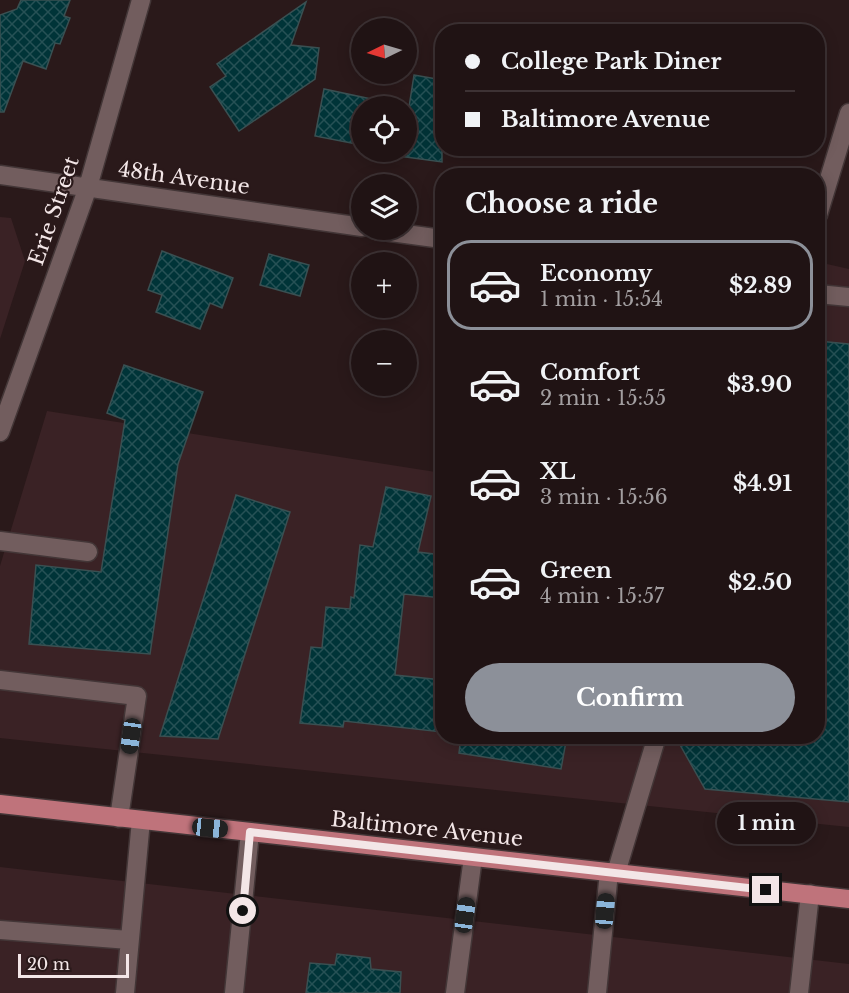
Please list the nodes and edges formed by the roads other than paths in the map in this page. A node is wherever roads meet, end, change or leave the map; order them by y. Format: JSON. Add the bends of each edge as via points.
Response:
{"nodes":[{"id":1,"x":141,"y":0,"type":"edge"},
{"id":2,"x":849,"y":112,"type":"edge"},
{"id":3,"x":0,"y":176,"type":"edge"},
{"id":4,"x":88,"y":187,"type":"junction"},
{"id":5,"x":825,"y":192,"type":"edge"},
{"id":6,"x":351,"y":225,"type":"edge"},
{"id":7,"x":417,"y":236,"type":"edge"},
{"id":8,"x":435,"y":238,"type":"edge"},
{"id":9,"x":825,"y":295,"type":"edge"},
{"id":10,"x":849,"y":297,"type":"edge"},
{"id":11,"x":0,"y":432,"type":"edge"},
{"id":12,"x":0,"y":541,"type":"edge"},
{"id":13,"x":88,"y":552,"type":"dead end"},
{"id":14,"x":0,"y":680,"type":"edge"},
{"id":15,"x":654,"y":744,"type":"edge"},
{"id":16,"x":0,"y":804,"type":"edge"},
{"id":17,"x":119,"y":818,"type":"junction"},
{"id":18,"x":141,"y":820,"type":"junction"},
{"id":19,"x":250,"y":832,"type":"junction"},
{"id":20,"x":473,"y":857,"type":"junction"},
{"id":21,"x":612,"y":873,"type":"junction"},
{"id":22,"x":810,"y":894,"type":"junction"},
{"id":23,"x":849,"y":898,"type":"edge"},
{"id":24,"x":0,"y":930,"type":"edge"},
{"id":25,"x":129,"y":940,"type":"junction"},
{"id":26,"x":124,"y":993,"type":"edge"},
{"id":27,"x":234,"y":993,"type":"edge"},
{"id":28,"x":455,"y":993,"type":"edge"},
{"id":29,"x":597,"y":993,"type":"edge"},
{"id":30,"x":799,"y":993,"type":"edge"}],
"edges":[{"from":1,"to":4,"type":"street","name":"Erie Street"},
{"from":2,"to":5,"type":"street"},
{"from":3,"to":4,"type":"street","name":"48th Avenue"},
{"from":4,"to":6,"type":"street","name":"48th Avenue"},
{"from":4,"to":11,"type":"street","name":"Erie Street"},
{"from":7,"to":8,"type":"street"},
{"from":9,"to":10,"type":"street"},
{"from":12,"to":13,"type":"street"},
{"from":14,"to":17,"type":"street","via":[[136,696]]},
{"from":15,"to":21,"type":"street"},
{"from":16,"to":17,"type":"main road","name":"Baltimore Avenue"},
{"from":17,"to":18,"type":"main road","name":"Baltimore Avenue"},
{"from":18,"to":19,"type":"main road","name":"Baltimore Avenue"},
{"from":18,"to":25,"type":"street"},
{"from":19,"to":20,"type":"main road","name":"Baltimore Avenue"},
{"from":19,"to":27,"type":"street"},
{"from":20,"to":21,"type":"main road","name":"Baltimore Avenue"},
{"from":20,"to":28,"type":"street"},
{"from":21,"to":22,"type":"main road","name":"Baltimore Avenue"},
{"from":21,"to":29,"type":"street"},
{"from":22,"to":23,"type":"main road","name":"Baltimore Avenue"},
{"from":22,"to":30,"type":"street"},
{"from":24,"to":25,"type":"street"},
{"from":25,"to":26,"type":"street"}]}
